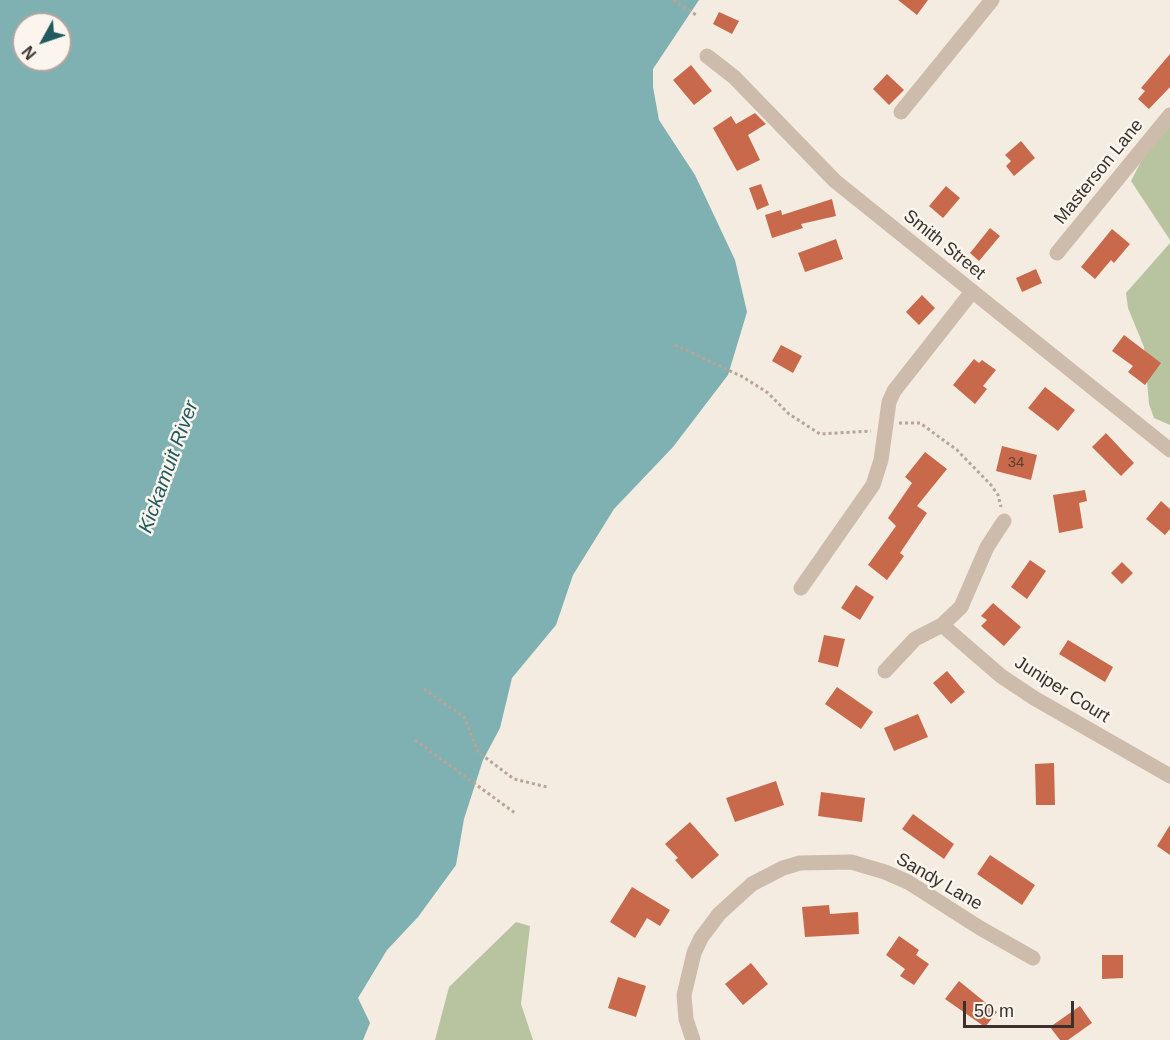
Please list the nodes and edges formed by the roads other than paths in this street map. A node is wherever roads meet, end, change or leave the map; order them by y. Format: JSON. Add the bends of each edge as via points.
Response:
{"nodes":[{"id":1,"x":992,"y":0,"type":"edge"},
{"id":2,"x":707,"y":56,"type":"dead end"},
{"id":3,"x":901,"y":112,"type":"dead end"},
{"id":4,"x":1170,"y":115,"type":"edge"},
{"id":5,"x":1057,"y":253,"type":"dead end"},
{"id":6,"x":971,"y":293,"type":"junction"},
{"id":7,"x":1170,"y":450,"type":"edge"},
{"id":8,"x":1004,"y":521,"type":"dead end"},
{"id":9,"x":801,"y":588,"type":"dead end"},
{"id":10,"x":942,"y":625,"type":"junction"},
{"id":11,"x":885,"y":671,"type":"dead end"},
{"id":12,"x":1170,"y":776,"type":"edge"},
{"id":13,"x":1033,"y":958,"type":"dead end"},
{"id":14,"x":693,"y":1040,"type":"edge"}],
"edges":[{"from":1,"to":3,"type":"street"},
{"from":2,"to":6,"type":"street","name":"Smith Street","via":[[734,77],[835,181]]},
{"from":4,"to":5,"type":"street","name":"Masterson Lane"},
{"from":6,"to":7,"type":"street","name":"Smith Street"},
{"from":6,"to":9,"type":"street","via":[[894,392],[873,484]]},
{"from":8,"to":10,"type":"street","via":[[987,547],[961,607]]},
{"from":10,"to":11,"type":"street","via":[[915,639]]},
{"from":10,"to":12,"type":"street","name":"Juniper Court","via":[[1001,676],[1034,698]]},
{"from":13,"to":14,"type":"street","name":"Sandy Lane","via":[[885,872],[851,862],[800,863],[752,884],[719,914],[701,938],[684,995]]}]}
